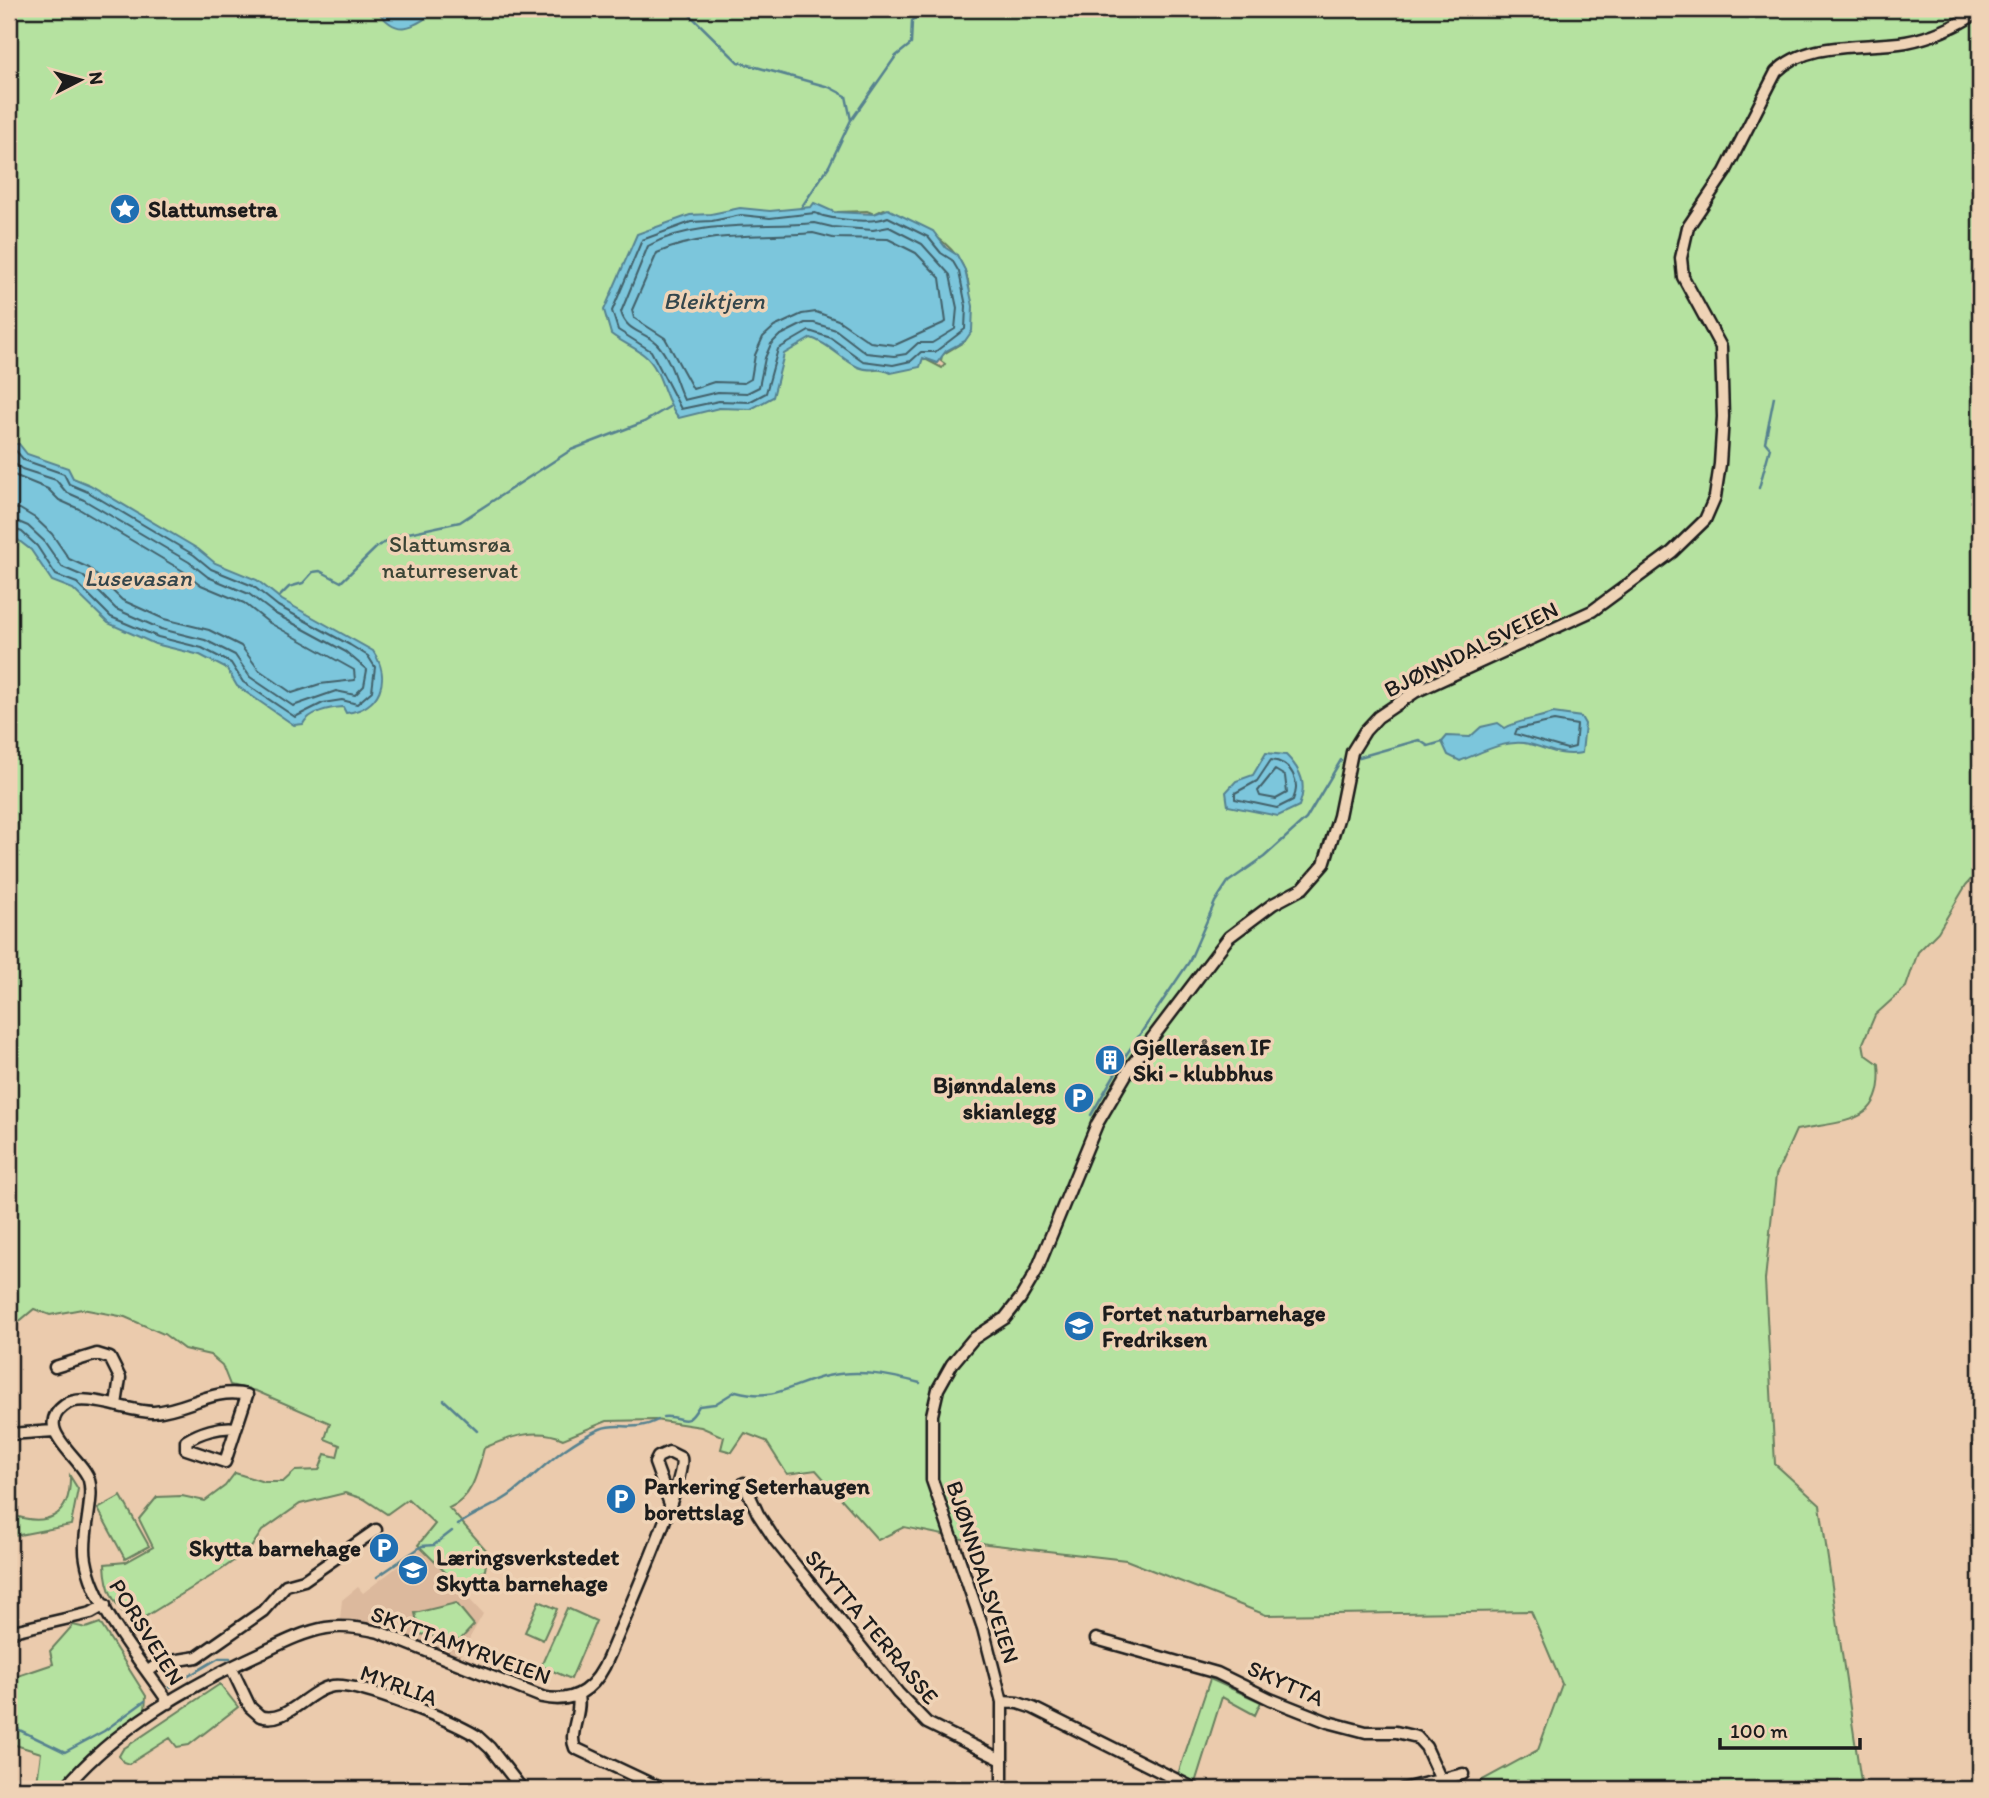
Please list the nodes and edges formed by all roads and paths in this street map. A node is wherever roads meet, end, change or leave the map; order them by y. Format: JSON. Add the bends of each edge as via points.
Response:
{"nodes":[{"id":1,"x":1980,"y":11,"type":"edge"},
{"id":2,"x":55,"y":1367,"type":"dead end"},
{"id":3,"x":116,"y":1405,"type":"junction"},
{"id":4,"x":236,"y":1428,"type":"junction"},
{"id":5,"x":54,"y":1431,"type":"junction"},
{"id":6,"x":9,"y":1434,"type":"edge"},
{"id":7,"x":744,"y":1483,"type":"dead end"},
{"id":8,"x":670,"y":1504,"type":"junction"},
{"id":9,"x":376,"y":1530,"type":"dead end"},
{"id":10,"x":105,"y":1605,"type":"junction"},
{"id":11,"x":9,"y":1632,"type":"edge"},
{"id":12,"x":1096,"y":1639,"type":"dead end"},
{"id":13,"x":231,"y":1667,"type":"junction"},
{"id":14,"x":148,"y":1671,"type":"junction"},
{"id":15,"x":578,"y":1696,"type":"junction"},
{"id":16,"x":1002,"y":1702,"type":"junction"},
{"id":17,"x":169,"y":1703,"type":"junction"},
{"id":18,"x":1002,"y":1760,"type":"junction"},
{"id":19,"x":1463,"y":1774,"type":"dead end"},
{"id":20,"x":1440,"y":1778,"type":"junction"},
{"id":21,"x":64,"y":1789,"type":"edge"},
{"id":22,"x":522,"y":1789,"type":"edge"},
{"id":23,"x":662,"y":1789,"type":"edge"},
{"id":24,"x":1002,"y":1789,"type":"edge"},
{"id":25,"x":1195,"y":1789,"type":"edge"},
{"id":26,"x":1403,"y":1789,"type":"edge"}],
"edges":[{"from":1,"to":16,"type":"street","name":"BJØNNDALSVEIEN","via":[[1938,34],[1810,53],[1776,72],[1725,172],[1688,227],[1681,258],[1683,277],[1721,347],[1720,464],[1715,497],[1705,520],[1672,552],[1592,611],[1415,692],[1377,717],[1352,752],[1324,864],[1303,888],[1229,937],[1131,1066],[1093,1133],[1036,1272],[1020,1299],[1005,1318],[973,1339],[952,1364],[938,1389],[932,1415],[932,1480],[983,1628]]},
{"from":2,"to":3,"type":"street","via":[[97,1354],[110,1358],[120,1378]]},
{"from":3,"to":4,"type":"street","via":[[139,1412],[159,1411],[219,1393],[247,1395]]},
{"from":3,"to":5,"type":"street","via":[[69,1402],[58,1413]]},
{"from":4,"to":4,"type":"street","via":[[225,1462],[186,1449],[186,1441],[192,1437]]},
{"from":5,"to":6,"type":"street"},
{"from":5,"to":10,"type":"street","name":"PORSVEIEN","via":[[90,1482],[85,1553],[90,1577]]},
{"from":7,"to":18,"type":"street","name":"SKYTTA TERRASSE","via":[[775,1540],[898,1693],[927,1723]]},
{"from":8,"to":8,"type":"street","name":"SKYTTAMYRVEIEN","via":[[683,1467],[679,1455],[668,1452],[655,1463]]},
{"from":8,"to":15,"type":"street","name":"SKYTTAMYRVEIEN","via":[[603,1671]]},
{"from":9,"to":14,"type":"street","via":[[309,1576],[286,1585],[264,1611],[197,1657],[160,1663]]},
{"from":10,"to":11,"type":"street","via":[[91,1613]]},
{"from":10,"to":14,"type":"street","name":"PORSVEIEN"},
{"from":12,"to":20,"type":"street","name":"SKYTTA","via":[[1217,1673],[1328,1722],[1366,1732],[1417,1737]]},
{"from":13,"to":15,"type":"street","name":"SKYTTAMYRVEIEN","via":[[293,1638],[326,1628],[351,1627],[379,1632],[542,1697]]},
{"from":13,"to":17,"type":"street","name":"SKYTTAMYRVEIEN"},
{"from":13,"to":22,"type":"street","name":"MYRLIA","via":[[250,1707],[260,1716],[279,1716],[327,1687],[360,1688],[477,1736]]},
{"from":14,"to":17,"type":"street","name":"PORSVEIEN"},
{"from":15,"to":23,"type":"street","via":[[575,1748]]},
{"from":16,"to":18,"type":"street","name":"BJØNNDALSVEIEN"},
{"from":16,"to":25,"type":"street","via":[[1033,1708]]},
{"from":17,"to":21,"type":"street","name":"SKYTTAMYRVEIEN","via":[[104,1749]]},
{"from":18,"to":24,"type":"street","name":"BJØNNDALSVEIEN"},
{"from":19,"to":20,"type":"street"},
{"from":20,"to":26,"type":"street"}]}
